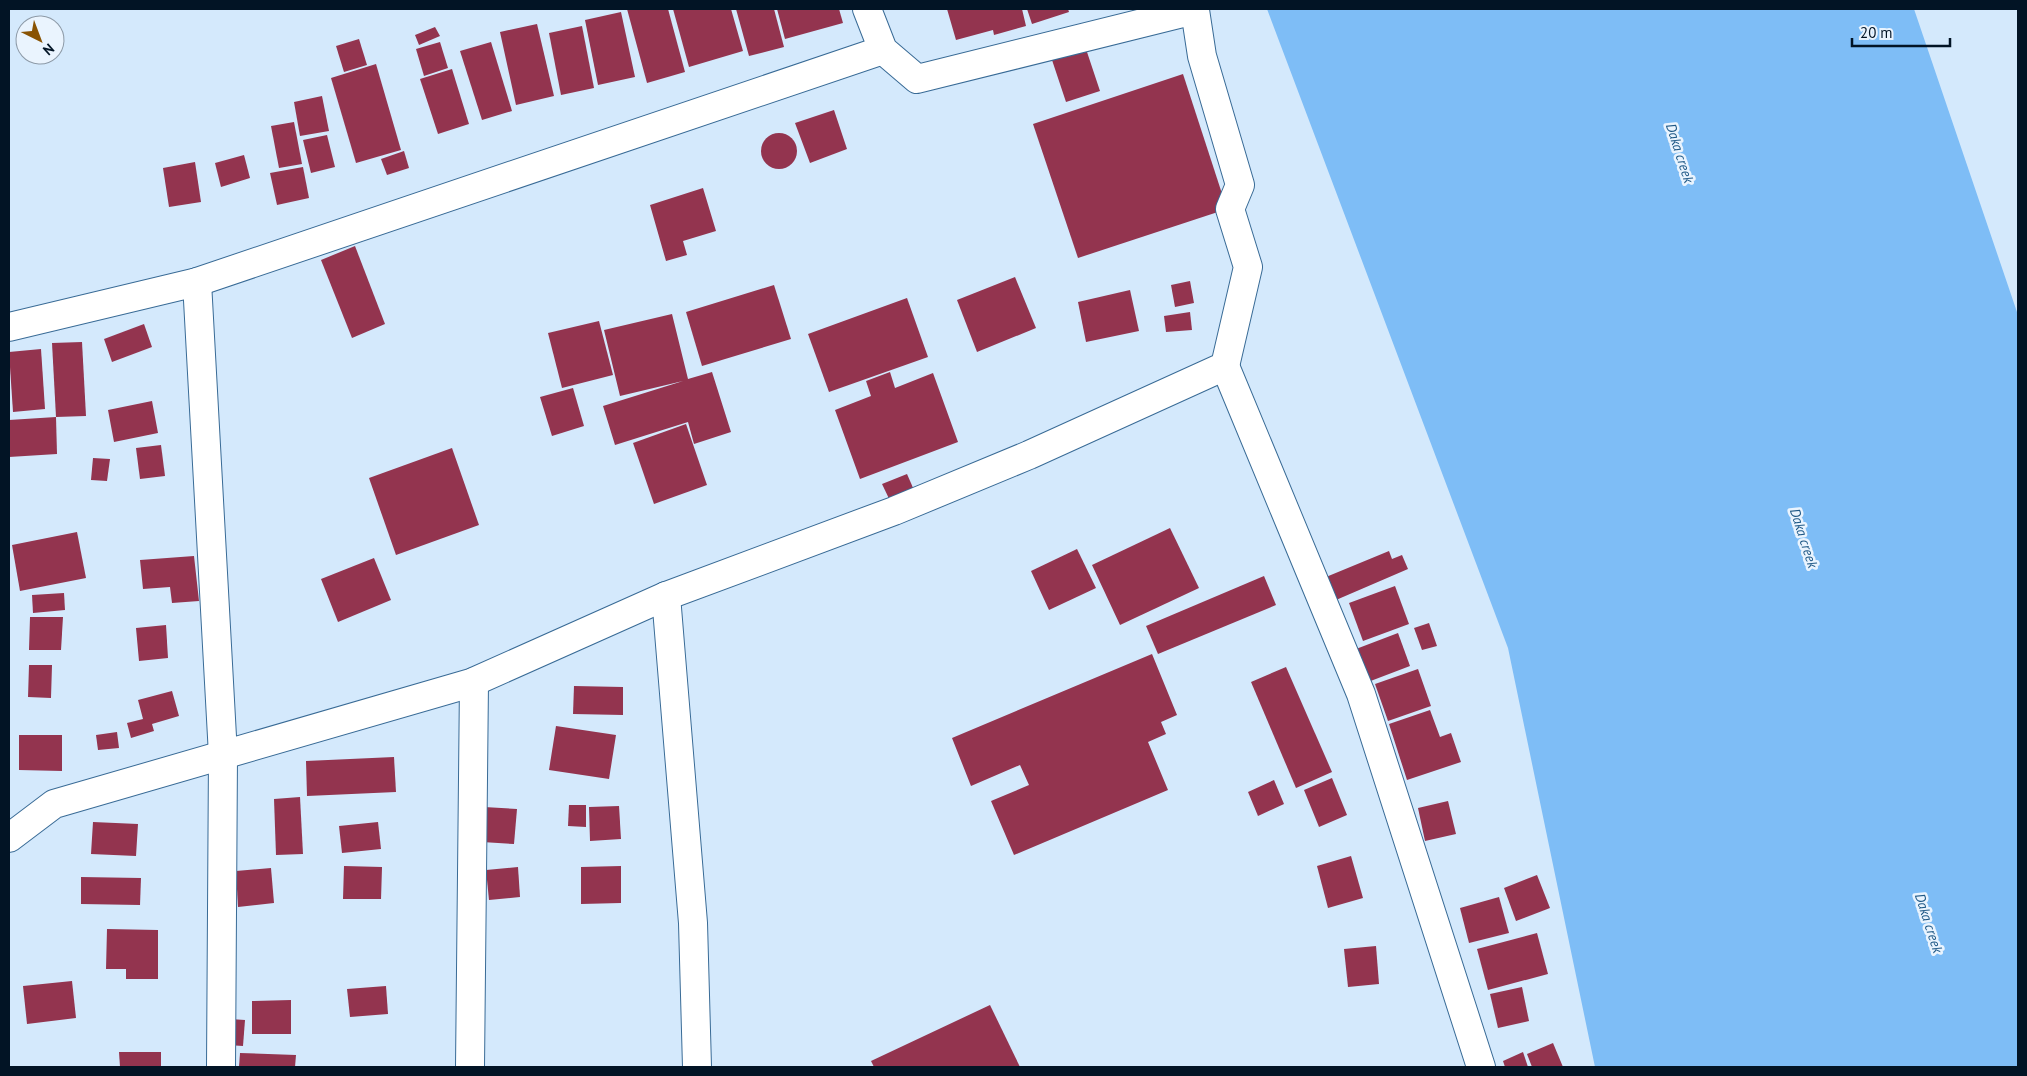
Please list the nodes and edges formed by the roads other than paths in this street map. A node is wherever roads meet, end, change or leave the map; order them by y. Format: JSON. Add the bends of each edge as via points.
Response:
{"nodes":[{"id":1,"x":867,"y":9,"type":"edge"},
{"id":2,"x":883,"y":50,"type":"junction"},
{"id":3,"x":196,"y":282,"type":"junction"},
{"id":4,"x":9,"y":327,"type":"edge"},
{"id":5,"x":1226,"y":366,"type":"junction"},
{"id":6,"x":666,"y":596,"type":"junction"},
{"id":7,"x":474,"y":682,"type":"junction"},
{"id":8,"x":223,"y":755,"type":"junction"},
{"id":9,"x":9,"y":838,"type":"edge"},
{"id":10,"x":221,"y":1067,"type":"edge"},
{"id":11,"x":470,"y":1067,"type":"edge"},
{"id":12,"x":697,"y":1067,"type":"edge"},
{"id":13,"x":1481,"y":1067,"type":"edge"}],
"edges":[{"from":1,"to":2,"type":"street"},
{"from":2,"to":3,"type":"street"},
{"from":2,"to":5,"type":"street","via":[[917,80],[1195,10],[1202,56],[1240,185],[1230,209],[1248,267]]},
{"from":3,"to":4,"type":"street"},
{"from":3,"to":8,"type":"street"},
{"from":5,"to":6,"type":"street","via":[[894,511]]},
{"from":5,"to":13,"type":"street","via":[[1361,694]]},
{"from":6,"to":7,"type":"street"},
{"from":6,"to":12,"type":"street","via":[[693,924]]},
{"from":7,"to":8,"type":"street"},
{"from":7,"to":11,"type":"street"},
{"from":8,"to":9,"type":"street","via":[[54,804]]},
{"from":8,"to":10,"type":"street"}]}
